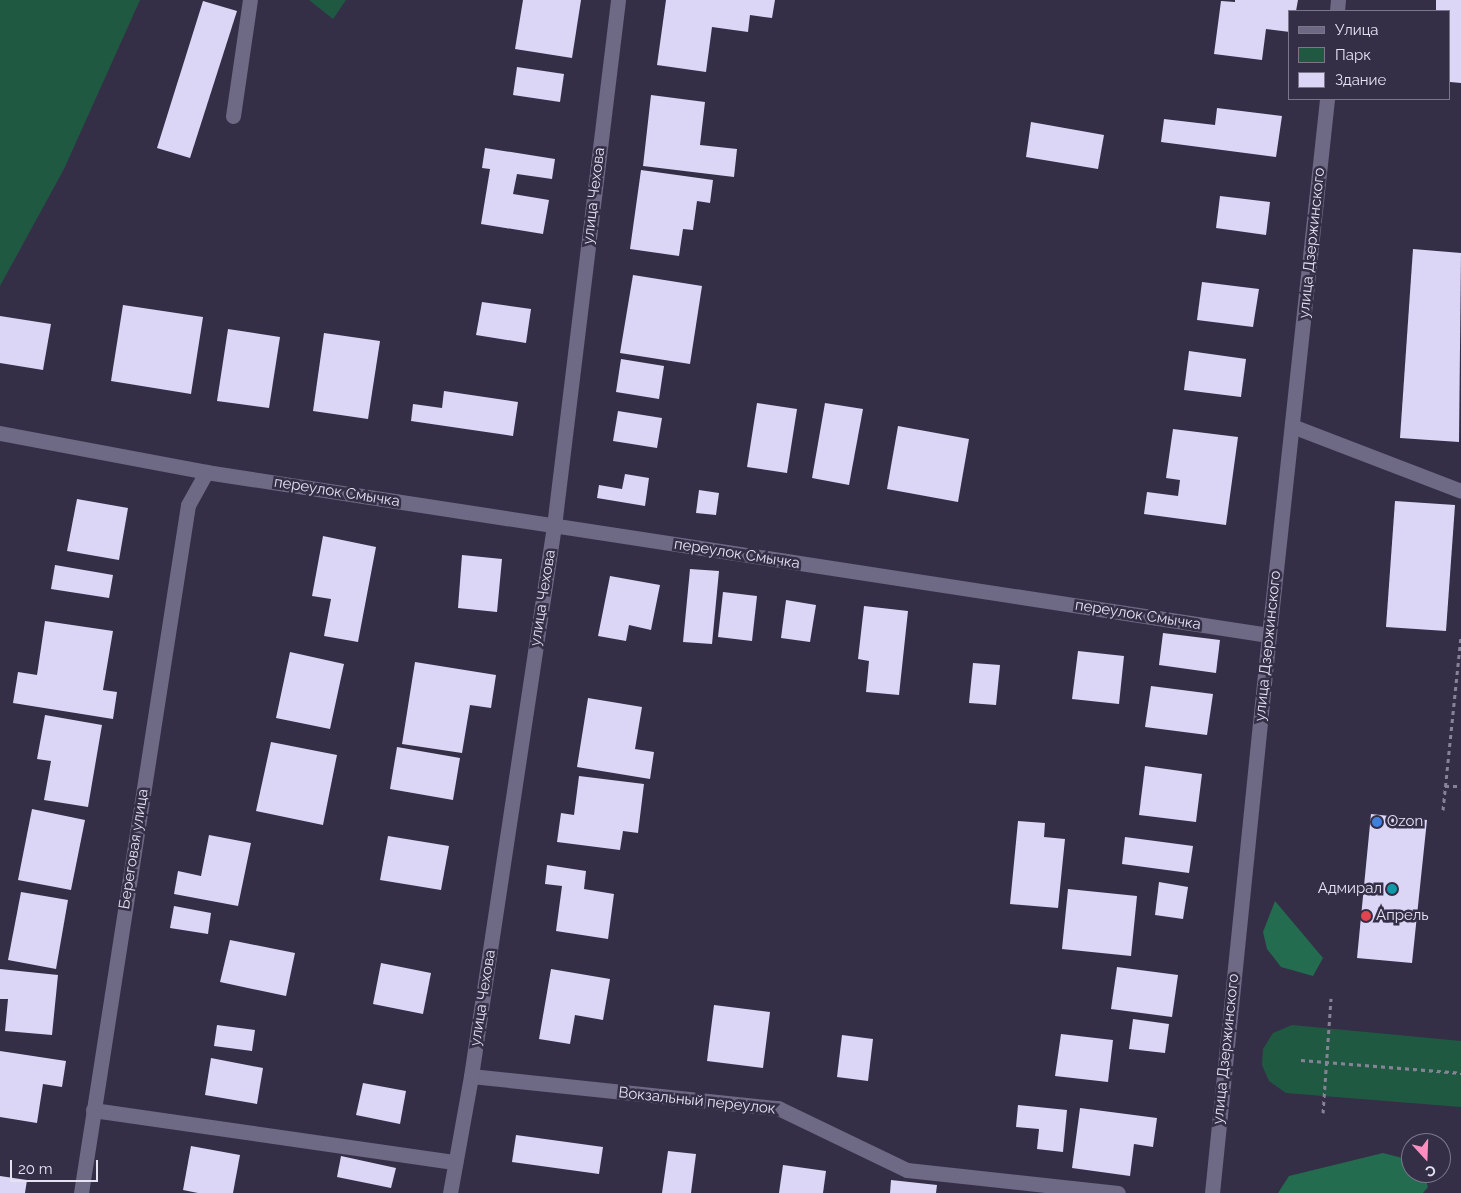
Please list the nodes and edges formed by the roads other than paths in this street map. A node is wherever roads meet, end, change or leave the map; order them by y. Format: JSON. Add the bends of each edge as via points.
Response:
{"nodes":[{"id":1,"x":250,"y":0,"type":"edge"},
{"id":2,"x":618,"y":0,"type":"edge"},
{"id":3,"x":1327,"y":100,"type":"edge"},
{"id":4,"x":233,"y":116,"type":"dead end"},
{"id":5,"x":1292,"y":426,"type":"junction"},
{"id":6,"x":0,"y":433,"type":"edge"},
{"id":7,"x":206,"y":472,"type":"junction"},
{"id":8,"x":1461,"y":491,"type":"edge"},
{"id":9,"x":554,"y":526,"type":"junction"},
{"id":10,"x":1269,"y":635,"type":"junction"},
{"id":11,"x":471,"y":1076,"type":"junction"},
{"id":12,"x":93,"y":1110,"type":"junction"},
{"id":13,"x":455,"y":1162,"type":"junction"},
{"id":14,"x":81,"y":1193,"type":"edge"},
{"id":15,"x":450,"y":1193,"type":"edge"},
{"id":16,"x":1118,"y":1193,"type":"edge"},
{"id":17,"x":1212,"y":1193,"type":"edge"}],
"edges":[{"from":1,"to":4,"type":"street"},
{"from":2,"to":9,"type":"street","name":"улица Чехова"},
{"from":3,"to":5,"type":"street","name":"улица Дзержинского"},
{"from":5,"to":8,"type":"street"},
{"from":5,"to":10,"type":"street","name":"улица Дзержинского"},
{"from":6,"to":7,"type":"street","name":"переулок Смычка"},
{"from":7,"to":9,"type":"street","name":"переулок Смычка"},
{"from":7,"to":12,"type":"street","name":"Береговая улица","via":[[188,505]]},
{"from":9,"to":10,"type":"street","name":"переулок Смычка"},
{"from":9,"to":11,"type":"street","name":"улица Чехова"},
{"from":10,"to":17,"type":"street","name":"улица Дзержинского"},
{"from":11,"to":13,"type":"street","name":"улица Чехова"},
{"from":11,"to":16,"type":"street","name":"Вокзальный переулок","via":[[778,1108],[907,1170]]},
{"from":12,"to":13,"type":"street"},
{"from":12,"to":14,"type":"street","name":"Береговая улица"},
{"from":13,"to":15,"type":"street","name":"улица Чехова"}]}
